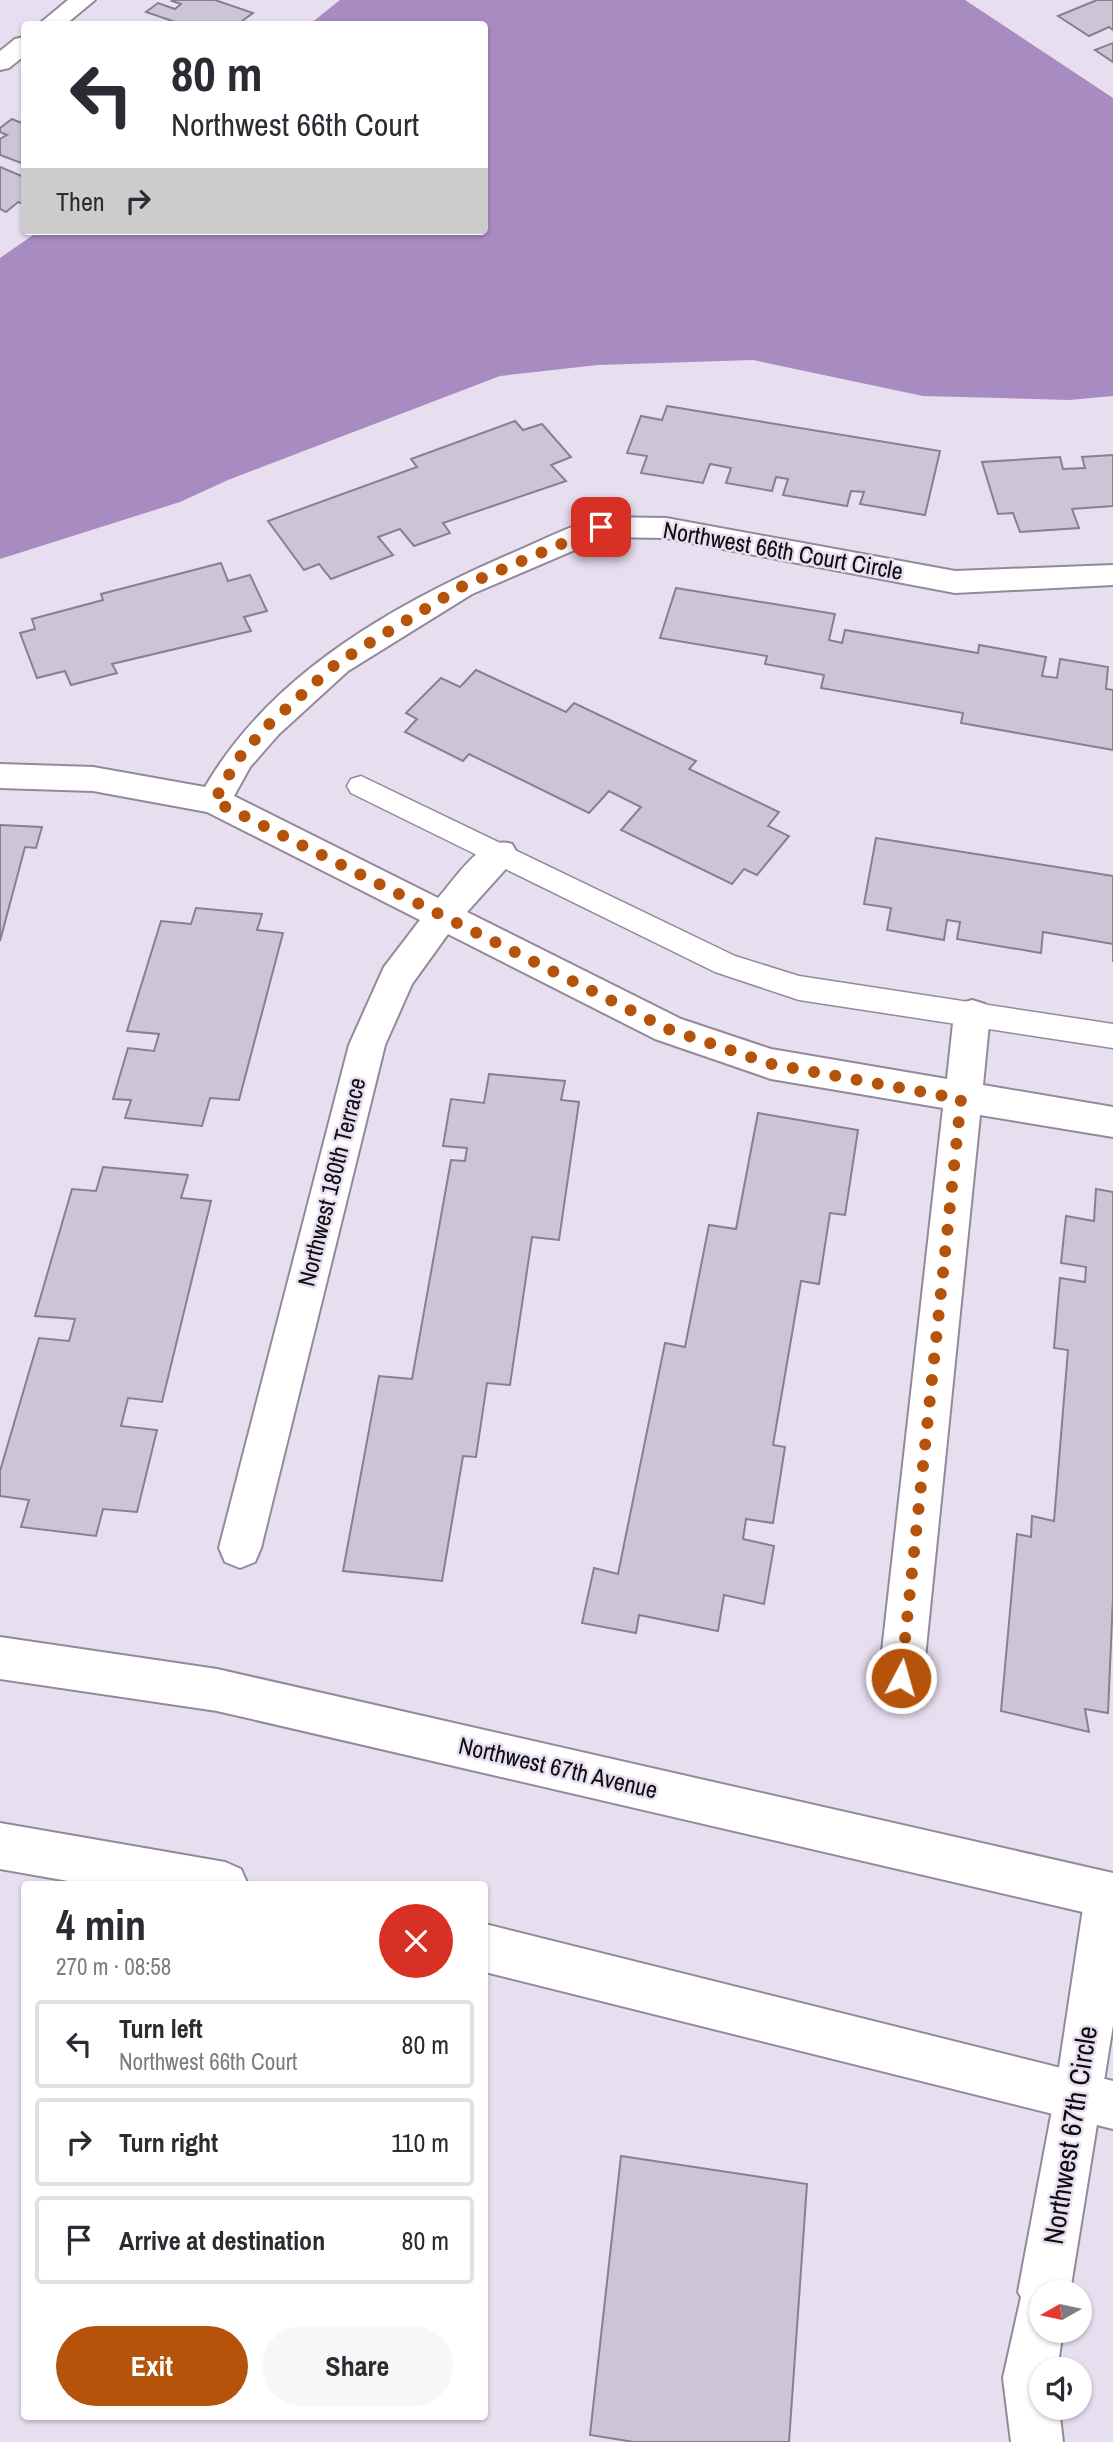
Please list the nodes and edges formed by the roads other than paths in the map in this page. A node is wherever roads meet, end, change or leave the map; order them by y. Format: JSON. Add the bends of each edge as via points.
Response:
{"nodes":[{"id":1,"x":83,"y":0,"type":"edge"},
{"id":2,"x":55,"y":21,"type":"edge"},
{"id":3,"x":21,"y":46,"type":"edge"},
{"id":4,"x":0,"y":63,"type":"edge"},
{"id":5,"x":1113,"y":575,"type":"edge"},
{"id":6,"x":0,"y":776,"type":"edge"},
{"id":7,"x":361,"y":786,"type":"dead end"},
{"id":8,"x":214,"y":801,"type":"junction"},
{"id":9,"x":500,"y":853,"type":"junction"},
{"id":10,"x":443,"y":915,"type":"junction"},
{"id":11,"x":972,"y":1014,"type":"junction"},
{"id":12,"x":1113,"y":1037,"type":"edge"},
{"id":13,"x":961,"y":1099,"type":"junction"},
{"id":14,"x":1113,"y":1122,"type":"edge"},
{"id":15,"x":240,"y":1548,"type":"dead end"},
{"id":16,"x":0,"y":1658,"type":"edge"},
{"id":17,"x":901,"y":1678,"type":"dead end"},
{"id":18,"x":0,"y":1846,"type":"edge"},
{"id":19,"x":202,"y":1881,"type":"edge"},
{"id":20,"x":1110,"y":1896,"type":"edge"},
{"id":21,"x":488,"y":1949,"type":"edge"},
{"id":22,"x":1096,"y":2100,"type":"edge"},
{"id":23,"x":1047,"y":2280,"type":"edge"},
{"id":24,"x":1035,"y":2343,"type":"edge"},
{"id":25,"x":1037,"y":2442,"type":"edge"}],
"edges":[{"from":1,"to":2,"type":"street"},
{"from":3,"to":4,"type":"street"},
{"from":5,"to":8,"type":"street","name":"Northwest 66th Court Circle","via":[[955,582],[666,528],[601,527],[461,587],[337,663],[267,726],[238,759]]},
{"from":6,"to":8,"type":"street","via":[[93,779]]},
{"from":7,"to":9,"type":"lane"},
{"from":8,"to":10,"type":"street"},
{"from":9,"to":10,"type":"street","name":"Northwest 180th Terrace"},
{"from":9,"to":11,"type":"lane","via":[[725,964],[799,988]]},
{"from":10,"to":13,"type":"street","via":[[668,1029],[771,1064]]},
{"from":10,"to":15,"type":"street","name":"Northwest 180th Terrace","via":[[397,977],[367,1045]]},
{"from":11,"to":12,"type":"lane"},
{"from":11,"to":13,"type":"street"},
{"from":13,"to":14,"type":"street"},
{"from":13,"to":17,"type":"street"},
{"from":16,"to":20,"type":"street","name":"Northwest 67th Avenue","via":[[218,1690]]},
{"from":18,"to":19,"type":"street"},
{"from":20,"to":22,"type":"street","name":"Northwest 67th Circle"},
{"from":21,"to":22,"type":"street"},
{"from":22,"to":23,"type":"street","name":"Northwest 67th Circle"},
{"from":24,"to":25,"type":"street","via":[[1029,2378]]}]}
